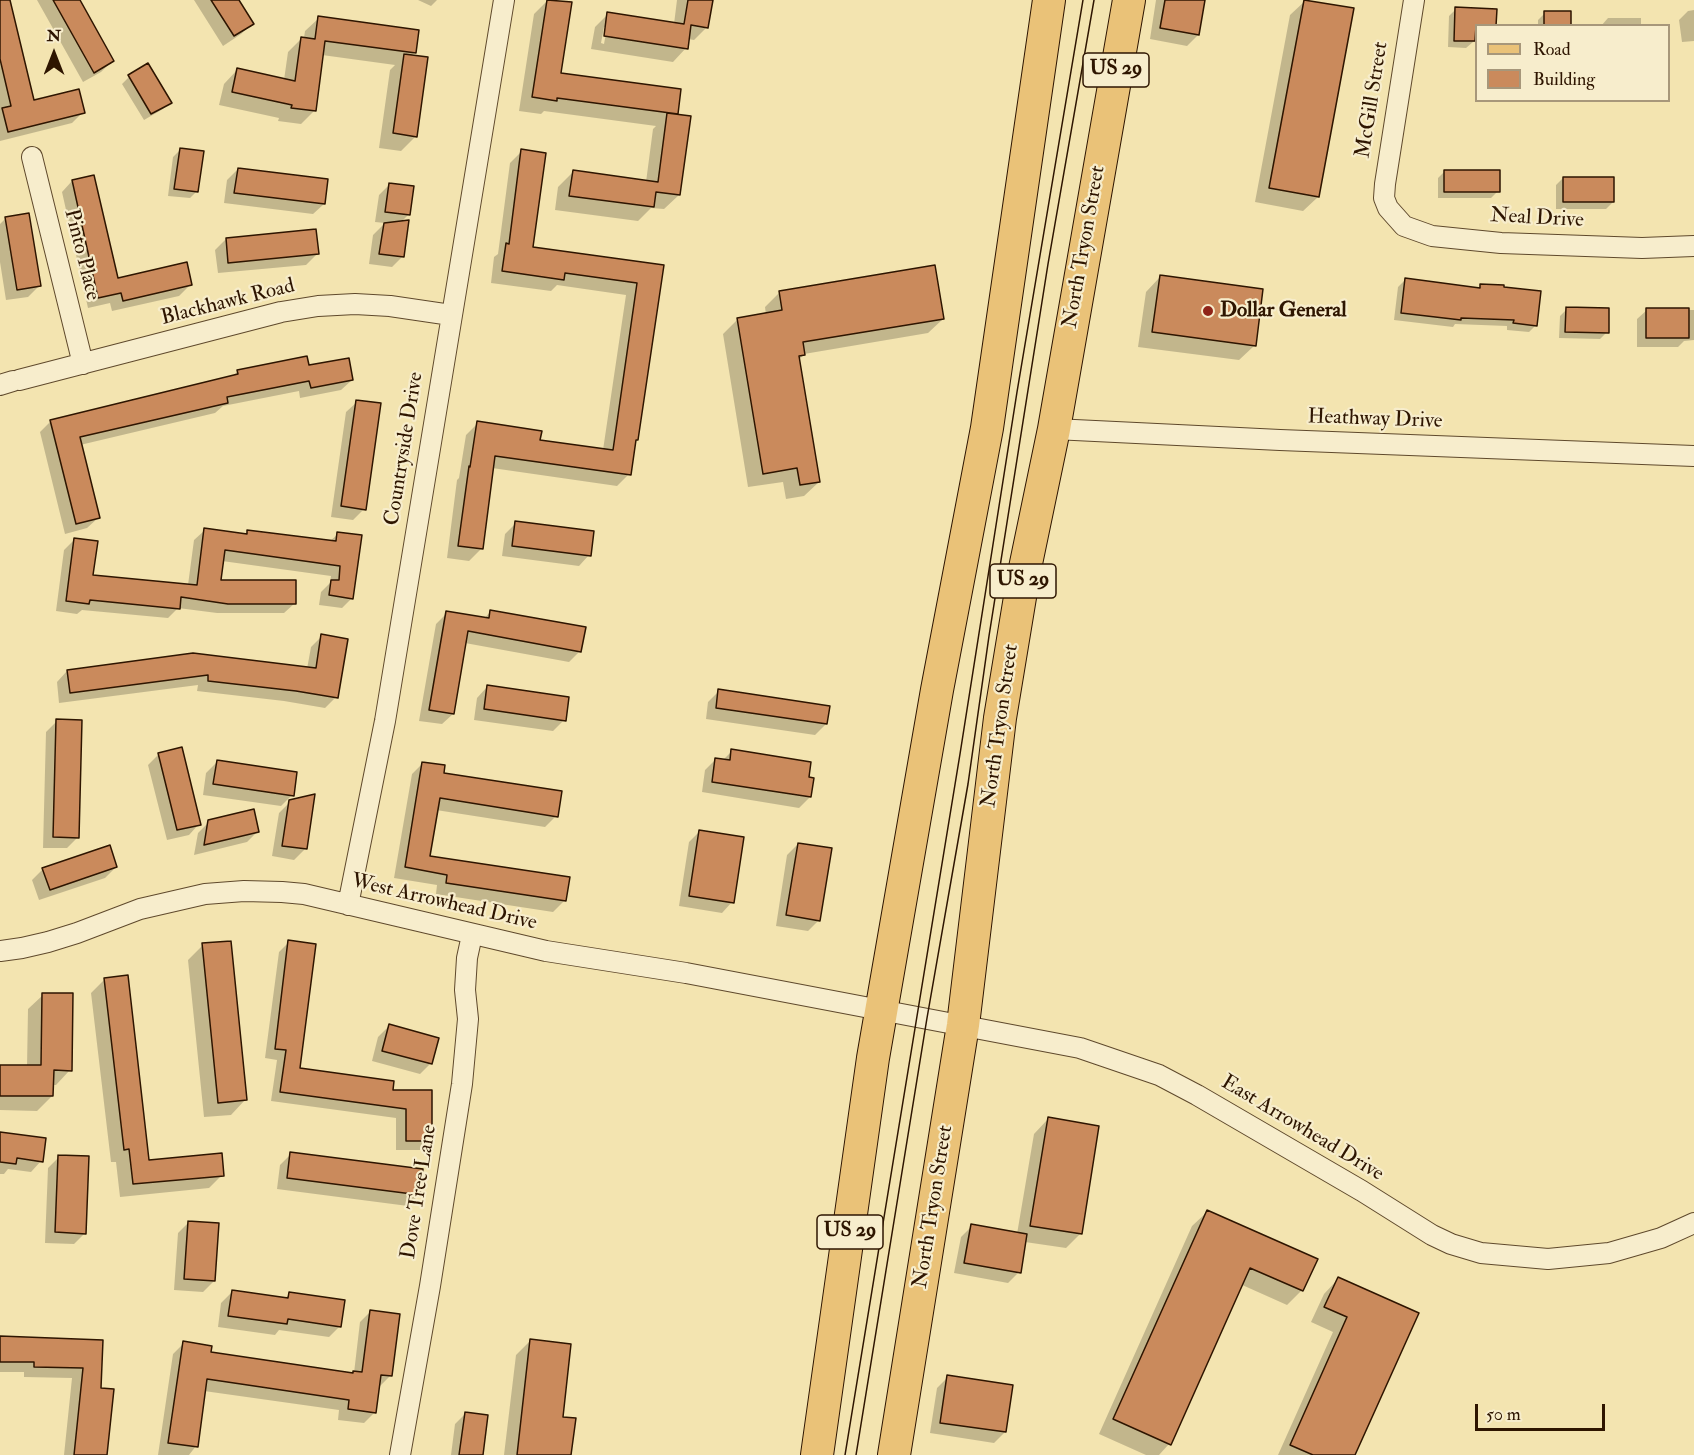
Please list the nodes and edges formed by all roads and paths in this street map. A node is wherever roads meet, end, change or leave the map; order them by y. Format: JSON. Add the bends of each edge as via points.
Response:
{"nodes":[{"id":1,"x":504,"y":0,"type":"edge"},
{"id":2,"x":1049,"y":0,"type":"edge"},
{"id":3,"x":1129,"y":0,"type":"edge"},
{"id":4,"x":1414,"y":0,"type":"edge"},
{"id":5,"x":32,"y":157,"type":"dead end"},
{"id":6,"x":1388,"y":208,"type":"joint"},
{"id":7,"x":1694,"y":246,"type":"edge"},
{"id":8,"x":451,"y":315,"type":"junction"},
{"id":9,"x":83,"y":364,"type":"junction"},
{"id":10,"x":11,"y":382,"type":"edge"},
{"id":11,"x":1054,"y":429,"type":"junction"},
{"id":12,"x":1694,"y":456,"type":"edge"},
{"id":13,"x":348,"y":905,"type":"junction"},
{"id":14,"x":472,"y":935,"type":"junction"},
{"id":15,"x":0,"y":951,"type":"edge"},
{"id":16,"x":881,"y":1009,"type":"junction"},
{"id":17,"x":963,"y":1024,"type":"junction"},
{"id":18,"x":1693,"y":1226,"type":"edge"},
{"id":19,"x":400,"y":1455,"type":"edge"},
{"id":20,"x":817,"y":1455,"type":"edge"},
{"id":21,"x":894,"y":1455,"type":"edge"}],
"edges":[{"from":1,"to":8,"type":"street","name":"Countryside Drive"},
{"from":2,"to":16,"type":"main road","number":"US 29","via":[[987,428]]},
{"from":3,"to":11,"type":"main road","name":"North Tryon Street","number":"US 29"},
{"from":4,"to":6,"type":"street","name":"McGill Street","via":[[1384,184]]},
{"from":5,"to":9,"type":"street","name":"Pinto Place"},
{"from":6,"to":7,"type":"street","name":"Neal Drive","via":[[1404,226],[1432,236],[1569,246]]},
{"from":8,"to":9,"type":"street","name":"Blackhawk Road","via":[[390,306],[318,306],[281,312]]},
{"from":8,"to":13,"type":"street","name":"Countryside Drive","via":[[385,722]]},
{"from":9,"to":10,"type":"street","name":"Blackhawk Road"},
{"from":11,"to":12,"type":"street","name":"Heathway Drive"},
{"from":11,"to":17,"type":"main road","name":"North Tryon Street","number":"US 29","via":[[1024,573],[1000,718]]},
{"from":13,"to":14,"type":"street","name":"West Arrowhead Drive"},
{"from":13,"to":15,"type":"street","name":"West Arrowhead Drive","via":[[282,892],[205,894],[146,908],[48,942]]},
{"from":14,"to":16,"type":"street","name":"West Arrowhead Drive"},
{"from":14,"to":19,"type":"street","name":"Dove Tree Lane","via":[[467,958],[468,1019],[462,1084]]},
{"from":16,"to":17,"type":"street","name":"East Arrowhead Drive"},
{"from":16,"to":20,"type":"main road","number":"US 29"},
{"from":17,"to":18,"type":"street","name":"East Arrowhead Drive","via":[[1080,1048],[1159,1075],[1432,1235],[1481,1253],[1548,1259],[1609,1253]]},
{"from":17,"to":21,"type":"main road","name":"North Tryon Street","number":"US 29"}]}
